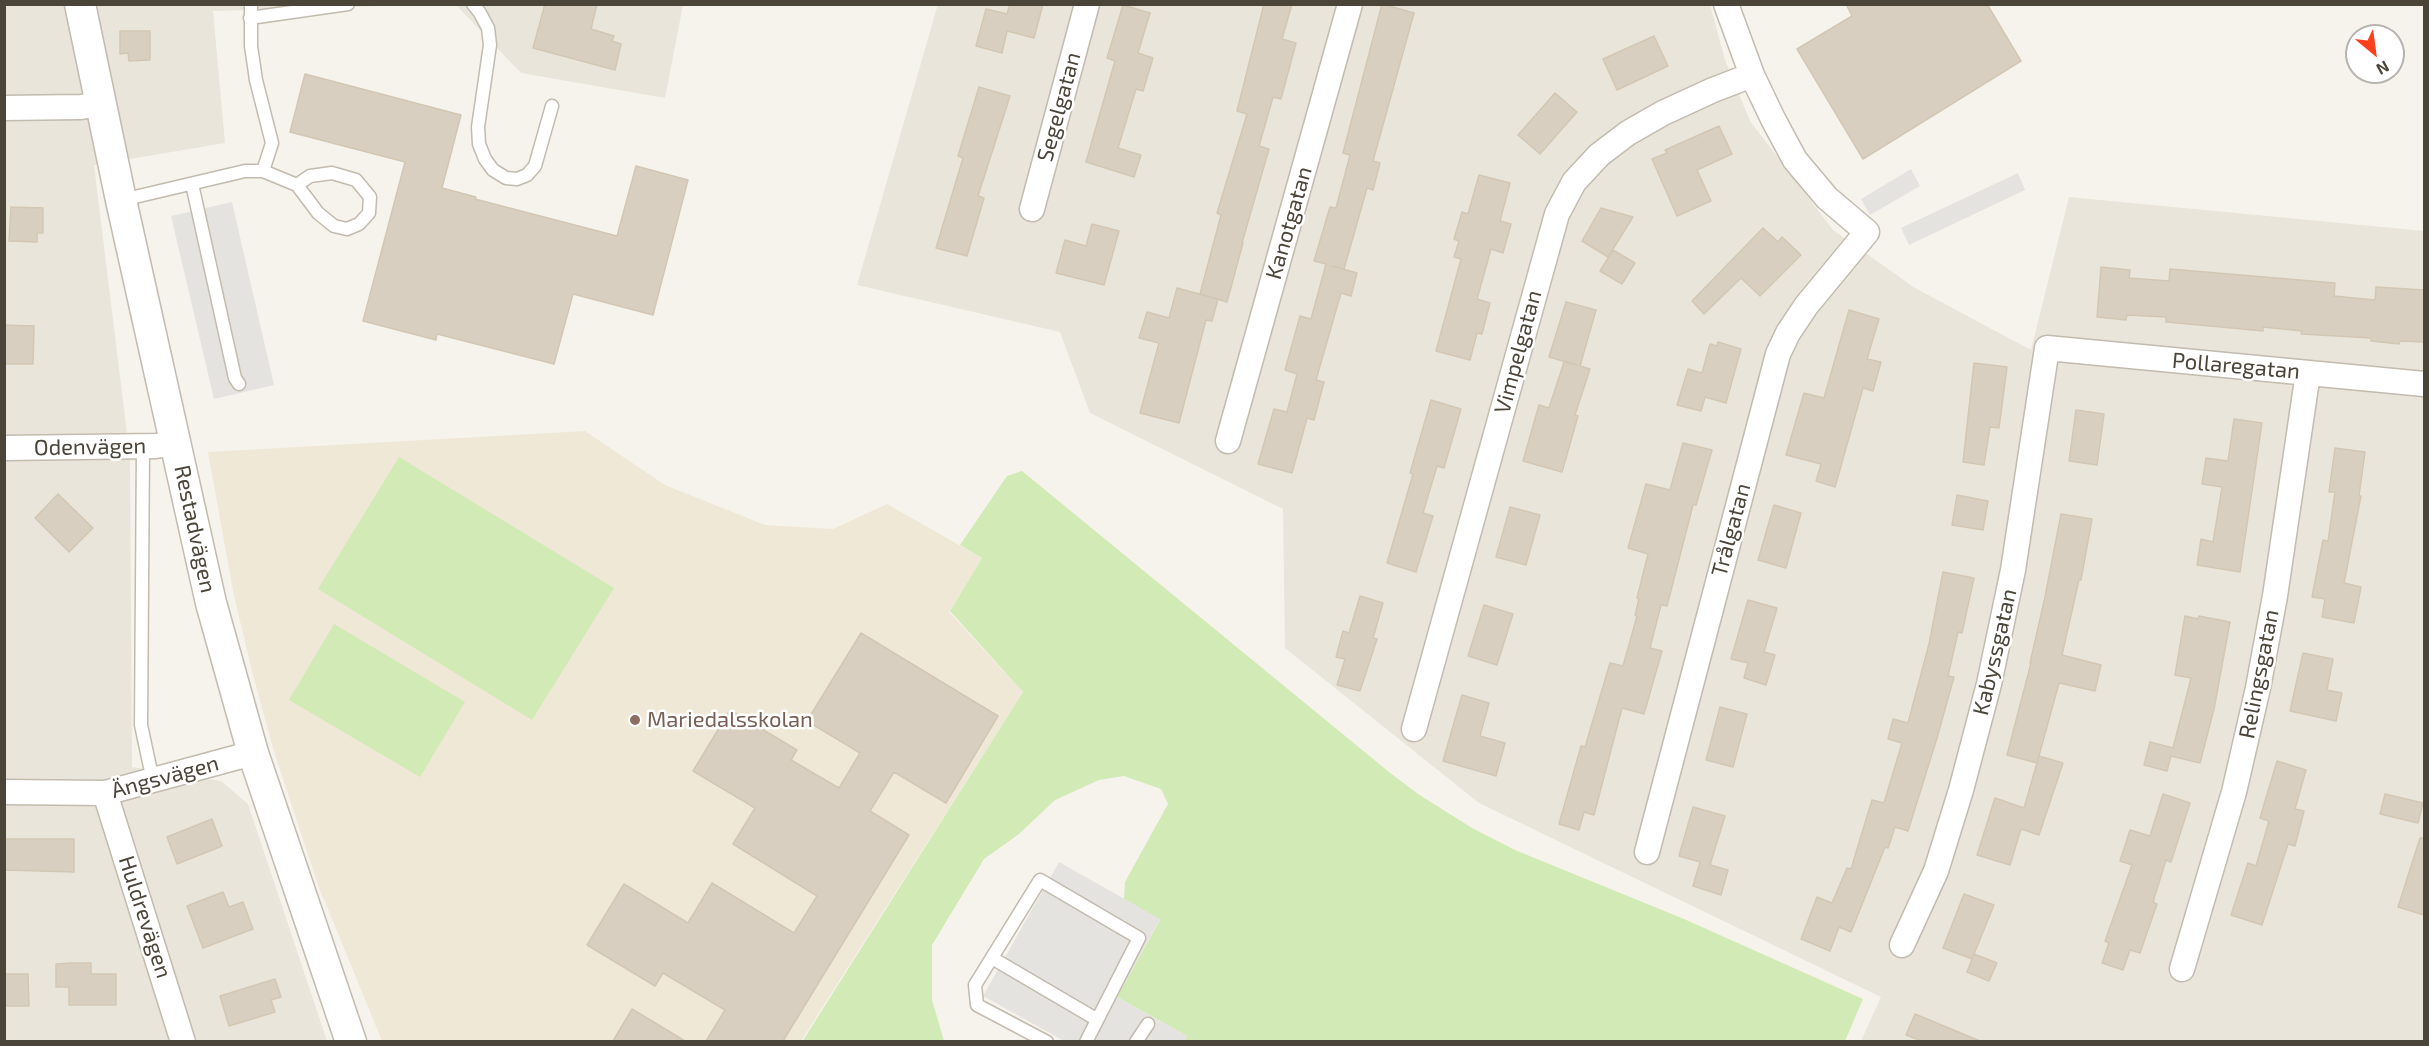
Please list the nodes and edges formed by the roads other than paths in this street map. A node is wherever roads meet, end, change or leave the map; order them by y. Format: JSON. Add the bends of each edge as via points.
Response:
{"nodes":[{"id":1,"x":80,"y":4,"type":"edge"},
{"id":2,"x":250,"y":4,"type":"edge"},
{"id":3,"x":348,"y":4,"type":"edge"},
{"id":4,"x":472,"y":4,"type":"edge"},
{"id":5,"x":1087,"y":4,"type":"edge"},
{"id":6,"x":1350,"y":4,"type":"edge"},
{"id":7,"x":1726,"y":4,"type":"edge"},
{"id":8,"x":250,"y":18,"type":"junction"},
{"id":9,"x":1752,"y":75,"type":"junction"},
{"id":10,"x":100,"y":104,"type":"junction"},
{"id":11,"x":552,"y":106,"type":"dead end"},
{"id":12,"x":4,"y":108,"type":"edge"},
{"id":13,"x":263,"y":171,"type":"junction"},
{"id":14,"x":192,"y":184,"type":"junction"},
{"id":15,"x":297,"y":184,"type":"junction"},
{"id":16,"x":120,"y":200,"type":"junction"},
{"id":17,"x":1032,"y":209,"type":"dead end"},
{"id":18,"x":2046,"y":348,"type":"joint"},
{"id":19,"x":2308,"y":373,"type":"junction"},
{"id":20,"x":240,"y":384,"type":"dead end"},
{"id":21,"x":2424,"y":384,"type":"edge"},
{"id":22,"x":1228,"y":441,"type":"dead end"},
{"id":23,"x":176,"y":443,"type":"junction"},
{"id":24,"x":143,"y":446,"type":"junction"},
{"id":25,"x":4,"y":448,"type":"edge"},
{"id":26,"x":1414,"y":729,"type":"dead end"},
{"id":27,"x":253,"y":753,"type":"junction"},
{"id":28,"x":153,"y":781,"type":"junction"},
{"id":29,"x":4,"y":792,"type":"edge"},
{"id":30,"x":105,"y":793,"type":"junction"},
{"id":31,"x":1647,"y":852,"type":"dead end"},
{"id":32,"x":1902,"y":945,"type":"dead end"},
{"id":33,"x":992,"y":958,"type":"junction"},
{"id":34,"x":2182,"y":969,"type":"dead end"},
{"id":35,"x":1096,"y":1019,"type":"junction"},
{"id":36,"x":1148,"y":1024,"type":"dead end"},
{"id":37,"x":183,"y":1041,"type":"edge"},
{"id":38,"x":351,"y":1041,"type":"edge"},
{"id":39,"x":1047,"y":1041,"type":"edge"},
{"id":40,"x":1086,"y":1041,"type":"edge"},
{"id":41,"x":1136,"y":1041,"type":"edge"}],
"edges":[{"from":1,"to":10,"type":"street","name":"Restadvägen"},
{"from":2,"to":8,"type":"lane"},
{"from":3,"to":8,"type":"lane"},
{"from":4,"to":11,"type":"lane","via":[[488,28],[490,45],[478,127],[479,144],[493,170],[506,178],[527,175],[535,166]]},
{"from":5,"to":17,"type":"street","name":"Segelgatan"},
{"from":6,"to":22,"type":"street","name":"Kanotgatan"},
{"from":7,"to":9,"type":"street"},
{"from":8,"to":13,"type":"lane","via":[[256,80],[272,143]]},
{"from":9,"to":26,"type":"street","name":"Vimpelgatan","via":[[1683,103],[1628,133],[1599,155],[1574,182],[1557,214]]},
{"from":9,"to":31,"type":"street","name":"Trålgatan","via":[[1795,160],[1827,198],[1867,232],[1806,306],[1778,354]]},
{"from":10,"to":12,"type":"street"},
{"from":10,"to":16,"type":"street","name":"Restadvägen"},
{"from":13,"to":14,"type":"lane","via":[[245,171]]},
{"from":13,"to":15,"type":"lane"},
{"from":14,"to":16,"type":"lane"},
{"from":14,"to":20,"type":"lane","via":[[235,378]]},
{"from":15,"to":15,"type":"lane","via":[[318,213],[334,226],[347,229],[369,213],[370,197],[356,180],[332,173],[310,176]]},
{"from":16,"to":23,"type":"street","name":"Restadvägen"},
{"from":18,"to":19,"type":"street","name":"Pollaregatan"},
{"from":18,"to":32,"type":"street","name":"Kabyssgatan","via":[[2015,559],[1989,684],[1935,871]]},
{"from":19,"to":21,"type":"street","name":"Pollaregatan"},
{"from":19,"to":34,"type":"street","name":"Relingsgatan","via":[[2258,688],[2234,792]]},
{"from":23,"to":24,"type":"street","name":"Odenvägen"},
{"from":23,"to":27,"type":"street","name":"Restadvägen","via":[[211,603]]},
{"from":24,"to":25,"type":"street","name":"Odenvägen"},
{"from":24,"to":28,"type":"lane","via":[[141,725]]},
{"from":27,"to":28,"type":"street","name":"Ängsvägen"},
{"from":27,"to":38,"type":"street","name":"Restadvägen"},
{"from":28,"to":30,"type":"street","name":"Ängsvägen"},
{"from":29,"to":30,"type":"street","name":"Ängsvägen"},
{"from":30,"to":37,"type":"street","name":"Huldrevägen"},
{"from":33,"to":35,"type":"lane"},
{"from":33,"to":35,"type":"lane","via":[[1040,880],[1139,938]]},
{"from":33,"to":39,"type":"lane","via":[[975,985],[976,1005]]},
{"from":35,"to":40,"type":"lane"},
{"from":36,"to":41,"type":"lane"}]}
